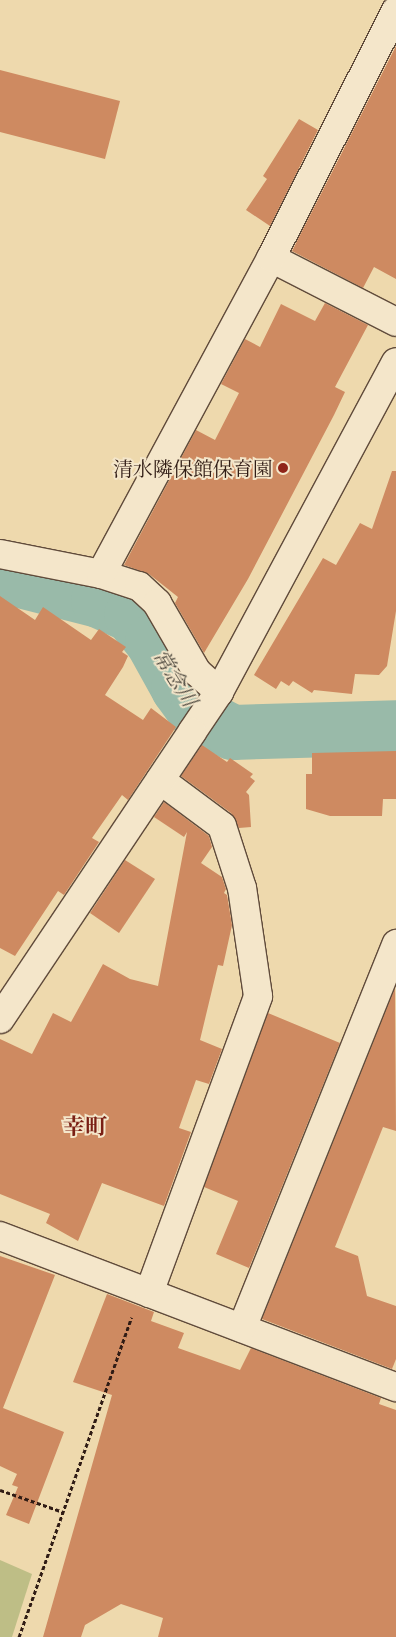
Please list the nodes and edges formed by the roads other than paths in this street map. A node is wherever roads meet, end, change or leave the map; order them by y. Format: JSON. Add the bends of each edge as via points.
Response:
{"nodes":[{"id":1,"x":396,"y":11,"type":"edge"},
{"id":2,"x":271,"y":258,"type":"junction"},
{"id":3,"x":396,"y":322,"type":"edge"},
{"id":4,"x":396,"y":362,"type":"edge"},
{"id":5,"x":387,"y":395,"type":"edge"},
{"id":6,"x":0,"y":554,"type":"edge"},
{"id":7,"x":102,"y":574,"type":"junction"},
{"id":8,"x":219,"y":692,"type":"junction"},
{"id":9,"x":160,"y":780,"type":"junction"},
{"id":10,"x":396,"y":944,"type":"edge"},
{"id":11,"x":1,"y":1015,"type":"edge"},
{"id":12,"x":0,"y":1236,"type":"edge"},
{"id":13,"x":145,"y":1292,"type":"junction"},
{"id":14,"x":242,"y":1328,"type":"junction"},
{"id":15,"x":396,"y":1386,"type":"edge"}],
"edges":[{"from":1,"to":2,"type":"street"},
{"from":2,"to":3,"type":"street"},
{"from":2,"to":7,"type":"street"},
{"from":4,"to":5,"type":"street"},
{"from":5,"to":8,"type":"street"},
{"from":6,"to":7,"type":"street"},
{"from":7,"to":8,"type":"street","via":[[139,586],[157,603],[198,672]]},
{"from":8,"to":9,"type":"street"},
{"from":9,"to":11,"type":"street"},
{"from":9,"to":13,"type":"street","via":[[222,826],[242,888],[258,996]]},
{"from":10,"to":14,"type":"street"},
{"from":12,"to":13,"type":"street"},
{"from":13,"to":14,"type":"street"},
{"from":14,"to":15,"type":"street"}]}
